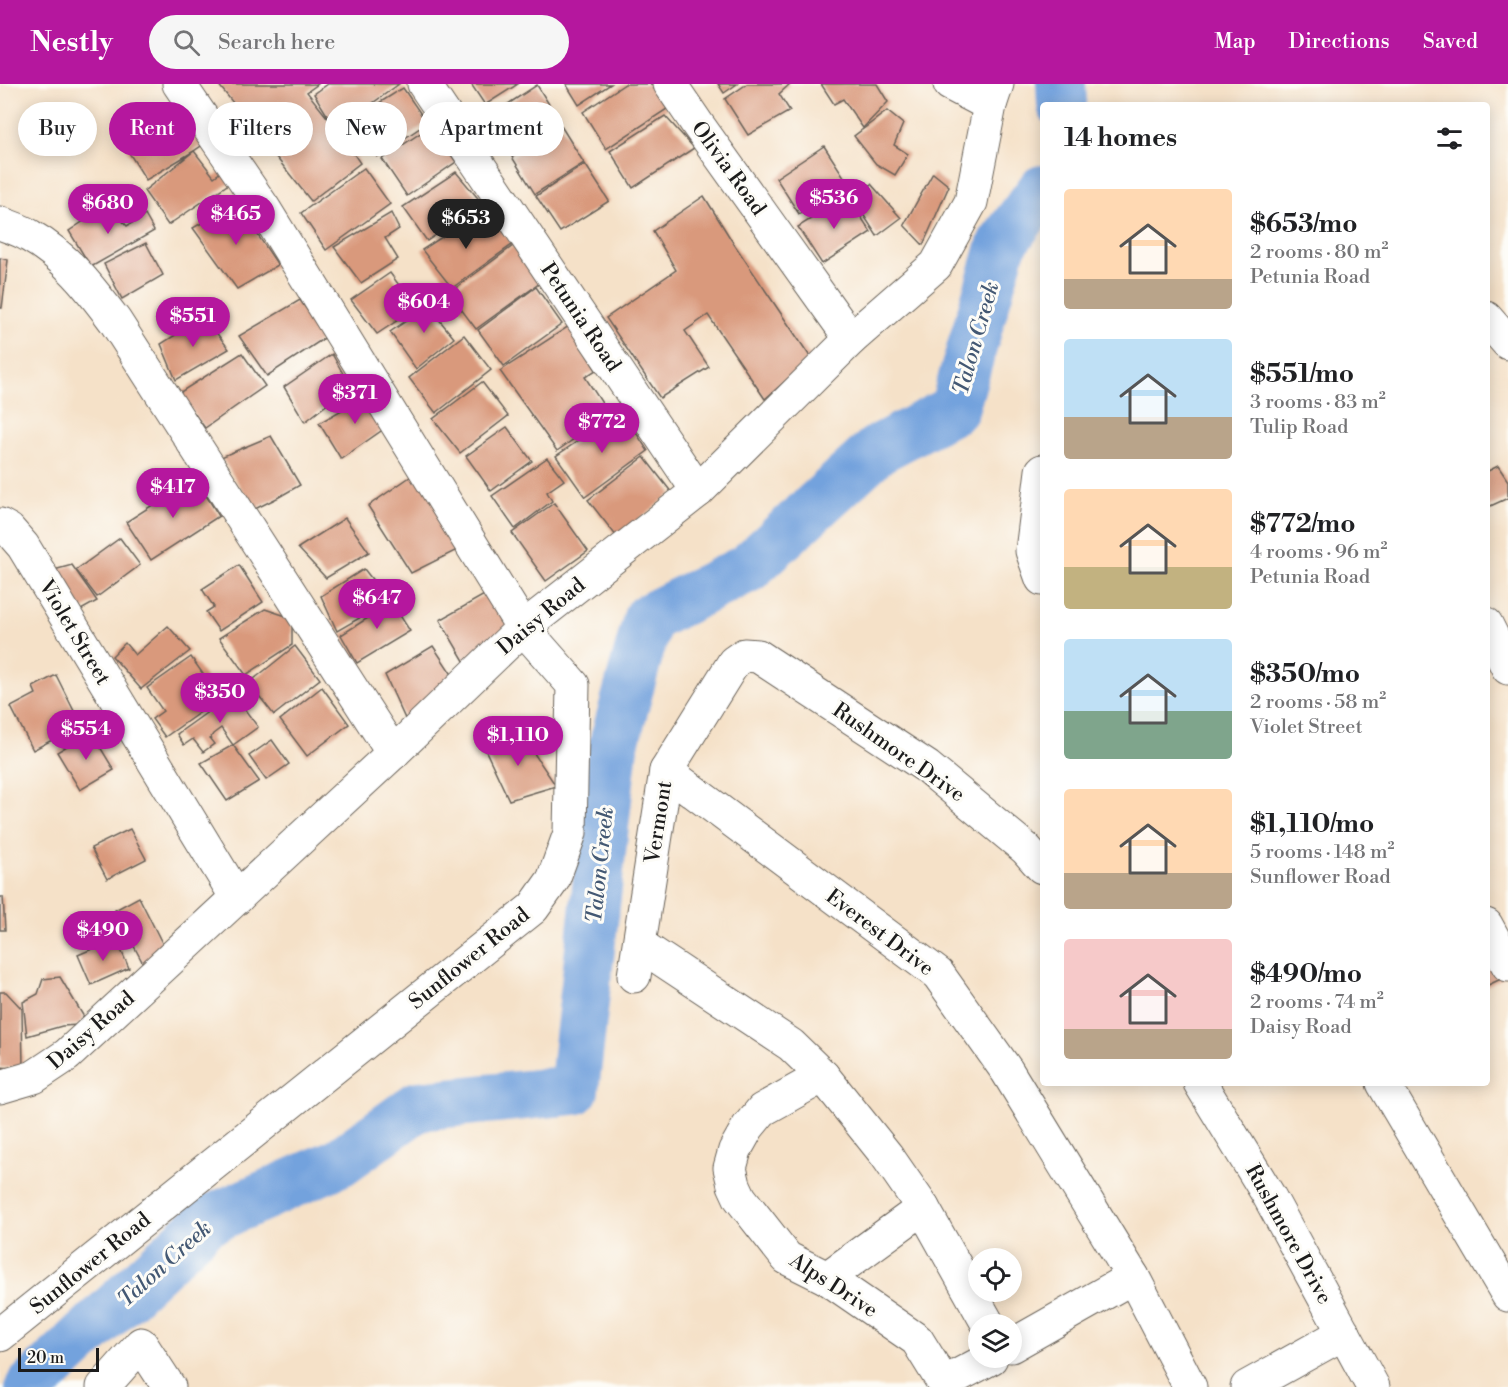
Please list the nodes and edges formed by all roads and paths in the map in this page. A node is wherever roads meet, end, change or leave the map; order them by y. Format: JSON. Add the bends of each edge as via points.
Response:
{"nodes":[{"id":1,"x":179,"y":84,"type":"edge"},
{"id":2,"x":424,"y":84,"type":"edge"},
{"id":3,"x":670,"y":84,"type":"edge"},
{"id":4,"x":950,"y":84,"type":"edge"},
{"id":5,"x":993,"y":94,"type":"edge"},
{"id":6,"x":0,"y":223,"type":"edge"},
{"id":7,"x":1490,"y":323,"type":"edge"},
{"id":8,"x":851,"y":339,"type":"junction"},
{"id":9,"x":1508,"y":344,"type":"edge"},
{"id":10,"x":698,"y":491,"type":"junction"},
{"id":11,"x":0,"y":525,"type":"edge"},
{"id":12,"x":1040,"y":530,"type":"edge"},
{"id":13,"x":1039,"y":560,"type":"edge"},
{"id":14,"x":523,"y":628,"type":"junction"},
{"id":15,"x":1490,"y":632,"type":"edge"},
{"id":16,"x":744,"y":655,"type":"joint"},
{"id":17,"x":1508,"y":668,"type":"edge"},
{"id":18,"x":393,"y":753,"type":"junction"},
{"id":19,"x":666,"y":771,"type":"junction"},
{"id":20,"x":1040,"y":865,"type":"edge"},
{"id":21,"x":237,"y":898,"type":"junction"},
{"id":22,"x":1490,"y":932,"type":"edge"},
{"id":23,"x":640,"y":945,"type":"junction"},
{"id":24,"x":1508,"y":965,"type":"edge"},
{"id":25,"x":634,"y":976,"type":"dead end"},
{"id":26,"x":823,"y":1076,"type":"junction"},
{"id":27,"x":1202,"y":1086,"type":"edge"},
{"id":28,"x":1385,"y":1086,"type":"edge"},
{"id":29,"x":0,"y":1087,"type":"edge"},
{"id":30,"x":923,"y":1208,"type":"junction"},
{"id":31,"x":1133,"y":1277,"type":"junction"},
{"id":32,"x":827,"y":1278,"type":"junction"},
{"id":33,"x":1508,"y":1295,"type":"edge"},
{"id":34,"x":982,"y":1314,"type":"edge"},
{"id":35,"x":1344,"y":1333,"type":"junction"},
{"id":36,"x":0,"y":1335,"type":"edge"},
{"id":37,"x":1022,"y":1340,"type":"edge"},
{"id":38,"x":974,"y":1368,"type":"edge"},
{"id":39,"x":945,"y":1385,"type":"edge"},
{"id":40,"x":103,"y":1387,"type":"edge"},
{"id":41,"x":169,"y":1387,"type":"edge"},
{"id":42,"x":1190,"y":1387,"type":"edge"},
{"id":43,"x":1247,"y":1387,"type":"edge"},
{"id":44,"x":1373,"y":1387,"type":"edge"}],
"edges":[{"from":1,"to":14,"type":"street","name":"Sunflower Road","via":[[263,207]]},
{"from":2,"to":10,"type":"street","name":"Petunia Road"},
{"from":3,"to":8,"type":"street","name":"Olivia Road"},
{"from":4,"to":5,"type":"street"},
{"from":5,"to":8,"type":"street","name":"Daisy Road","via":[[971,202],[936,265]]},
{"from":6,"to":18,"type":"street","via":[[29,235],[59,255],[87,283],[157,385]]},
{"from":7,"to":9,"type":"street"},
{"from":8,"to":10,"type":"street","name":"Daisy Road"},
{"from":10,"to":14,"type":"street","name":"Daisy Road"},
{"from":11,"to":21,"type":"street","name":"Violet Street","via":[[23,546]]},
{"from":12,"to":13,"type":"street"},
{"from":14,"to":18,"type":"street","name":"Daisy Road"},
{"from":14,"to":36,"type":"street","name":"Sunflower Road","via":[[573,685],[570,833],[554,880],[533,908]]},
{"from":15,"to":17,"type":"street"},
{"from":16,"to":19,"type":"street","name":"Vermont","via":[[734,662]]},
{"from":16,"to":20,"type":"street","name":"Rushmore Drive","via":[[758,657],[927,767]]},
{"from":18,"to":21,"type":"street","name":"Daisy Road"},
{"from":19,"to":23,"type":"street","name":"Vermont"},
{"from":19,"to":31,"type":"street","name":"Everest Drive","via":[[938,974],[1007,1071]]},
{"from":21,"to":29,"type":"street","name":"Daisy Road","via":[[68,1055],[34,1077]]},
{"from":22,"to":24,"type":"street"},
{"from":23,"to":25,"type":"street","name":"Vermont"},
{"from":23,"to":26,"type":"street","via":[[791,1045]]},
{"from":26,"to":30,"type":"street"},
{"from":26,"to":32,"type":"street","name":"Alps Drive","via":[[762,1110],[735,1150],[730,1168],[741,1198],[788,1258]]},
{"from":27,"to":35,"type":"street","name":"Rushmore Drive","via":[[1269,1196]]},
{"from":28,"to":33,"type":"street"},
{"from":30,"to":32,"type":"street"},
{"from":30,"to":34,"type":"street"},
{"from":31,"to":37,"type":"street"},
{"from":31,"to":42,"type":"street","name":"Everest Drive"},
{"from":32,"to":39,"type":"street","name":"Alps Drive","via":[[917,1340]]},
{"from":35,"to":43,"type":"street"},
{"from":35,"to":44,"type":"street","name":"Rushmore Drive"},
{"from":38,"to":39,"type":"street"},
{"from":40,"to":41,"type":"street","via":[[141,1344]]}]}
